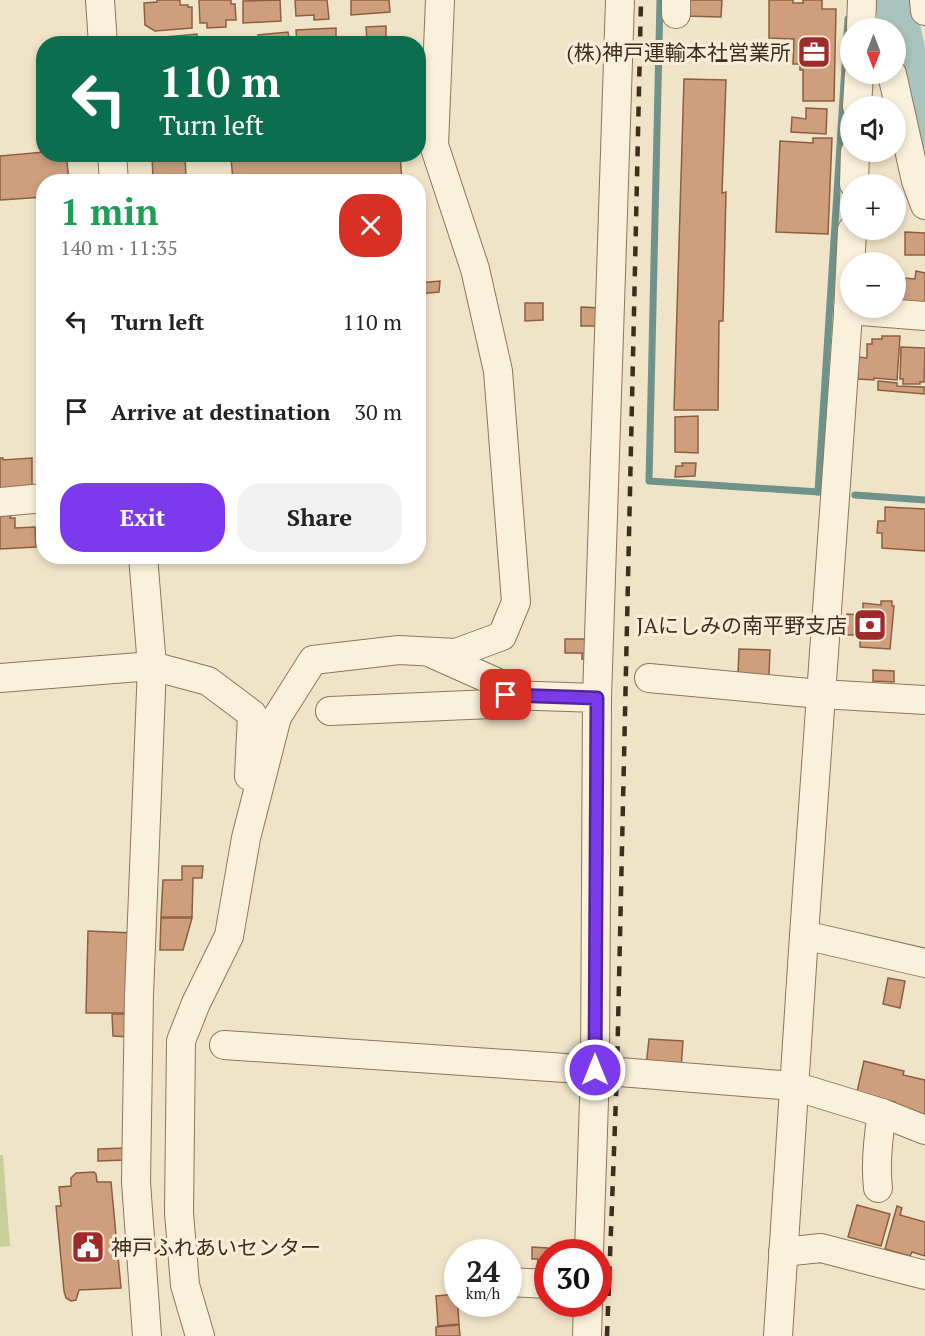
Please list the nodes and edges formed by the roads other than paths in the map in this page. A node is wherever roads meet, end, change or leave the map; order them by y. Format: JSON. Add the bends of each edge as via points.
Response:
{"nodes":[{"id":1,"x":100,"y":0,"type":"edge"},
{"id":2,"x":440,"y":0,"type":"edge"},
{"id":3,"x":620,"y":0,"type":"edge"},
{"id":4,"x":924,"y":0,"type":"edge"},
{"id":5,"x":925,"y":10,"type":"edge"},
{"id":6,"x":102,"y":36,"type":"edge"},
{"id":7,"x":894,"y":84,"type":"edge"},
{"id":8,"x":925,"y":204,"type":"edge"},
{"id":9,"x":906,"y":315,"type":"edge"},
{"id":10,"x":925,"y":316,"type":"edge"},
{"id":11,"x":847,"y":318,"type":"edge"},
{"id":12,"x":36,"y":499,"type":"edge"},
{"id":13,"x":0,"y":502,"type":"edge"},
{"id":14,"x":144,"y":564,"type":"edge"},
{"id":15,"x":429,"y":652,"type":"junction"},
{"id":16,"x":152,"y":666,"type":"junction"},
{"id":17,"x":0,"y":678,"type":"edge"},
{"id":18,"x":649,"y":678,"type":"dead end"},
{"id":19,"x":820,"y":694,"type":"junction"},
{"id":20,"x":506,"y":695,"type":"junction"},
{"id":21,"x":597,"y":698,"type":"junction"},
{"id":22,"x":925,"y":700,"type":"edge"},
{"id":23,"x":330,"y":711,"type":"dead end"},
{"id":24,"x":246,"y":838,"type":"junction"},
{"id":25,"x":804,"y":934,"type":"junction"},
{"id":26,"x":925,"y":963,"type":"edge"},
{"id":27,"x":224,"y":1045,"type":"dead end"},
{"id":28,"x":595,"y":1070,"type":"junction"},
{"id":29,"x":794,"y":1086,"type":"junction"},
{"id":30,"x":882,"y":1113,"type":"junction"},
{"id":31,"x":925,"y":1130,"type":"edge"},
{"id":32,"x":878,"y":1188,"type":"dead end"},
{"id":33,"x":589,"y":1239,"type":"edge"},
{"id":34,"x":783,"y":1252,"type":"junction"},
{"id":35,"x":925,"y":1275,"type":"edge"},
{"id":36,"x":588,"y":1317,"type":"edge"},
{"id":37,"x":147,"y":1336,"type":"edge"},
{"id":38,"x":200,"y":1336,"type":"edge"},
{"id":39,"x":587,"y":1336,"type":"edge"},
{"id":40,"x":778,"y":1336,"type":"edge"}],
"edges":[{"from":1,"to":6,"type":"street"},
{"from":2,"to":15,"type":"street","via":[[434,145],[475,268],[498,371],[516,602],[502,636],[456,653]]},
{"from":3,"to":21,"type":"street"},
{"from":4,"to":5,"type":"street"},
{"from":7,"to":8,"type":"street","via":[[916,181]]},
{"from":9,"to":10,"type":"street"},
{"from":11,"to":19,"type":"street"},
{"from":12,"to":13,"type":"street"},
{"from":14,"to":16,"type":"street"},
{"from":15,"to":20,"type":"street","via":[[498,683]]},
{"from":15,"to":24,"type":"street","via":[[399,650],[313,660],[277,717]]},
{"from":16,"to":17,"type":"street"},
{"from":16,"to":24,"type":"street","via":[[208,681],[252,714]]},
{"from":16,"to":37,"type":"street","via":[[136,1182]]},
{"from":18,"to":19,"type":"street"},
{"from":19,"to":22,"type":"street"},
{"from":19,"to":25,"type":"street"},
{"from":20,"to":21,"type":"street"},
{"from":20,"to":23,"type":"street","via":[[491,704]]},
{"from":21,"to":28,"type":"street"},
{"from":24,"to":38,"type":"street","via":[[229,936],[181,1041],[179,1212],[185,1285]]},
{"from":25,"to":26,"type":"street"},
{"from":25,"to":29,"type":"street"},
{"from":27,"to":28,"type":"street"},
{"from":28,"to":29,"type":"street"},
{"from":28,"to":33,"type":"street"},
{"from":29,"to":30,"type":"street"},
{"from":29,"to":34,"type":"street"},
{"from":30,"to":31,"type":"street"},
{"from":30,"to":32,"type":"street"},
{"from":34,"to":35,"type":"street","via":[[821,1248]]},
{"from":34,"to":40,"type":"street"},
{"from":36,"to":39,"type":"street"}]}
